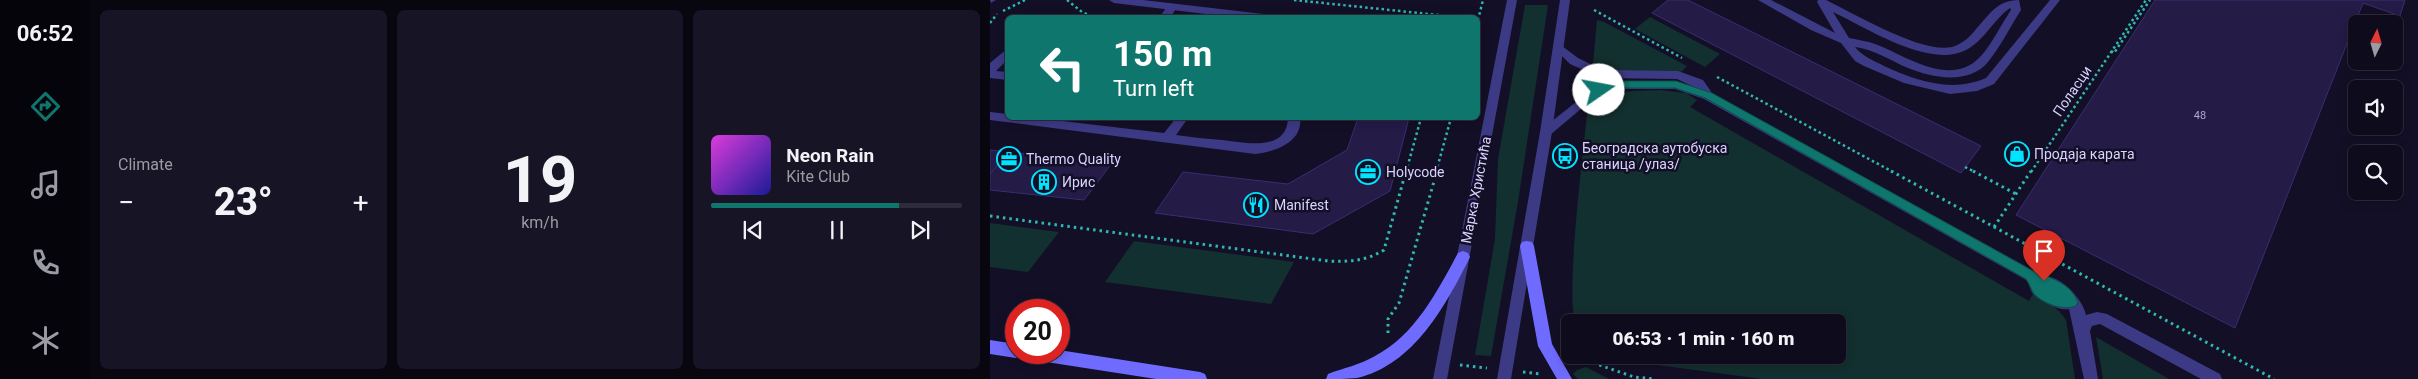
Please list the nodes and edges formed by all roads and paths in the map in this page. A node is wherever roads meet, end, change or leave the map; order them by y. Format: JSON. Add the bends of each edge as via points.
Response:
{"nodes":[{"id":1,"x":1025,"y":0,"type":"edge"},
{"id":2,"x":1066,"y":0,"type":"edge"},
{"id":3,"x":1114,"y":0,"type":"edge"},
{"id":4,"x":1294,"y":0,"type":"edge"},
{"id":5,"x":1483,"y":0,"type":"edge"},
{"id":6,"x":1512,"y":0,"type":"edge"},
{"id":7,"x":1565,"y":0,"type":"edge"},
{"id":8,"x":1763,"y":0,"type":"edge"},
{"id":9,"x":2014,"y":0,"type":"edge"},
{"id":10,"x":2054,"y":0,"type":"edge"},
{"id":11,"x":2146,"y":0,"type":"edge"},
{"id":12,"x":2150,"y":0,"type":"edge"},
{"id":13,"x":1820,"y":2,"type":"edge"},
{"id":14,"x":1172,"y":7,"type":"junction"},
{"id":15,"x":1594,"y":10,"type":"dead end"},
{"id":16,"x":998,"y":13,"type":"junction"},
{"id":17,"x":1089,"y":15,"type":"edge"},
{"id":18,"x":1166,"y":15,"type":"edge"},
{"id":19,"x":1241,"y":15,"type":"edge"},
{"id":20,"x":1438,"y":15,"type":"edge"},
{"id":21,"x":1479,"y":15,"type":"edge"},
{"id":22,"x":990,"y":17,"type":"edge"},
{"id":23,"x":1802,"y":19,"type":"junction"},
{"id":24,"x":990,"y":23,"type":"edge"},
{"id":25,"x":1836,"y":24,"type":"junction"},
{"id":26,"x":1882,"y":31,"type":"junction"},
{"id":27,"x":1846,"y":41,"type":"junction"},
{"id":28,"x":1558,"y":47,"type":"junction"},
{"id":29,"x":2111,"y":51,"type":"junction"},
{"id":30,"x":1005,"y":55,"type":"edge"},
{"id":31,"x":1690,"y":62,"type":"dead end"},
{"id":32,"x":990,"y":70,"type":"edge"},
{"id":33,"x":990,"y":74,"type":"edge"},
{"id":34,"x":1005,"y":76,"type":"edge"},
{"id":35,"x":1716,"y":76,"type":"dead end"},
{"id":36,"x":1708,"y":96,"type":"junction"},
{"id":37,"x":990,"y":116,"type":"edge"},
{"id":38,"x":1005,"y":118,"type":"edge"},
{"id":39,"x":1021,"y":120,"type":"edge"},
{"id":40,"x":1180,"y":120,"type":"edge"},
{"id":41,"x":1294,"y":120,"type":"edge"},
{"id":42,"x":1420,"y":120,"type":"edge"},
{"id":43,"x":1450,"y":120,"type":"edge"},
{"id":44,"x":1546,"y":132,"type":"junction"},
{"id":45,"x":1166,"y":139,"type":"junction"},
{"id":46,"x":1965,"y":168,"type":"dead end"},
{"id":47,"x":2016,"y":194,"type":"junction"},
{"id":48,"x":990,"y":216,"type":"edge"},
{"id":49,"x":1994,"y":227,"type":"junction"},
{"id":50,"x":1527,"y":246,"type":"junction"},
{"id":51,"x":1463,"y":257,"type":"junction"},
{"id":52,"x":2083,"y":336,"type":"junction"},
{"id":53,"x":990,"y":347,"type":"edge"},
{"id":54,"x":1400,"y":348,"type":"junction"},
{"id":55,"x":1005,"y":349,"type":"edge"},
{"id":56,"x":1070,"y":359,"type":"edge"},
{"id":57,"x":1444,"y":364,"type":"junction"},
{"id":58,"x":1505,"y":374,"type":"edge"},
{"id":59,"x":1563,"y":377,"type":"edge"},
{"id":60,"x":1200,"y":379,"type":"edge"},
{"id":61,"x":1333,"y":379,"type":"edge"},
{"id":62,"x":1440,"y":379,"type":"edge"},
{"id":63,"x":1654,"y":379,"type":"edge"},
{"id":64,"x":2091,"y":379,"type":"edge"},
{"id":65,"x":2215,"y":379,"type":"edge"},
{"id":66,"x":2274,"y":379,"type":"edge"}],
"edges":[{"from":1,"to":16,"type":"path"},
{"from":2,"to":17,"type":"path"},
{"from":3,"to":14,"type":"street"},
{"from":4,"to":20,"type":"path"},
{"from":5,"to":21,"type":"path"},
{"from":6,"to":51,"type":"street","name":"Марка Христића"},
{"from":7,"to":28,"type":"street"},
{"from":8,"to":23,"type":"street"},
{"from":9,"to":26,"type":"street","via":[[2004,5],[1976,38],[1960,49],[1922,48]]},
{"from":9,"to":27,"type":"street","via":[[2016,10],[1983,61],[1964,72],[1948,75],[1926,72],[1870,46]]},
{"from":10,"to":27,"type":"street","via":[[1990,82],[1979,87],[1958,90],[1909,82],[1860,58]]},
{"from":11,"to":29,"type":"path","name":"Поласци"},
{"from":12,"to":29,"type":"path","via":[[2114,53]]},
{"from":13,"to":25,"type":"street"},
{"from":13,"to":26,"type":"street"},
{"from":14,"to":18,"type":"street"},
{"from":14,"to":19,"type":"street"},
{"from":15,"to":31,"type":"path"},
{"from":16,"to":22,"type":"path"},
{"from":16,"to":24,"type":"path"},
{"from":23,"to":25,"type":"street"},
{"from":23,"to":27,"type":"street"},
{"from":25,"to":26,"type":"street"},
{"from":25,"to":27,"type":"street"},
{"from":28,"to":36,"type":"street","via":[[1574,61],[1601,74],[1678,75],[1699,83]]},
{"from":28,"to":44,"type":"street"},
{"from":29,"to":47,"type":"path","name":"Поласци"},
{"from":30,"to":32,"type":"street"},
{"from":33,"to":34,"type":"street"},
{"from":35,"to":49,"type":"path"},
{"from":36,"to":44,"type":"street","via":[[1676,84],[1616,85],[1599,90],[1584,100]]},
{"from":36,"to":52,"type":"street","via":[[2031,276],[2038,290],[2063,304],[2072,302],[2078,311]]},
{"from":37,"to":38,"type":"street"},
{"from":39,"to":45,"type":"street"},
{"from":40,"to":45,"type":"street"},
{"from":41,"to":45,"type":"street","via":[[1288,136],[1262,149]]},
{"from":42,"to":48,"type":"path","via":[[1384,250],[1361,262],[1328,261]]},
{"from":43,"to":54,"type":"path","via":[[1414,256],[1399,303],[1388,320],[1387,332]]},
{"from":44,"to":50,"type":"street"},
{"from":46,"to":47,"type":"path"},
{"from":47,"to":49,"type":"path","name":"Поласци"},
{"from":49,"to":66,"type":"path"},
{"from":50,"to":58,"type":"street"},
{"from":50,"to":59,"type":"main road","via":[[1546,346]]},
{"from":51,"to":54,"type":"main road","via":[[1424,324]]},
{"from":51,"to":57,"type":"street","name":"Марка Христића"},
{"from":52,"to":64,"type":"street"},
{"from":52,"to":65,"type":"street","via":[[2085,321],[2102,318]]},
{"from":53,"to":55,"type":"main road"},
{"from":54,"to":61,"type":"main road","via":[[1370,366]]},
{"from":56,"to":60,"type":"main road"},
{"from":57,"to":58,"type":"path"},
{"from":57,"to":62,"type":"street","name":"Марка Христића"},
{"from":58,"to":59,"type":"path"},
{"from":59,"to":63,"type":"path","via":[[1582,359],[1634,377]]}]}
